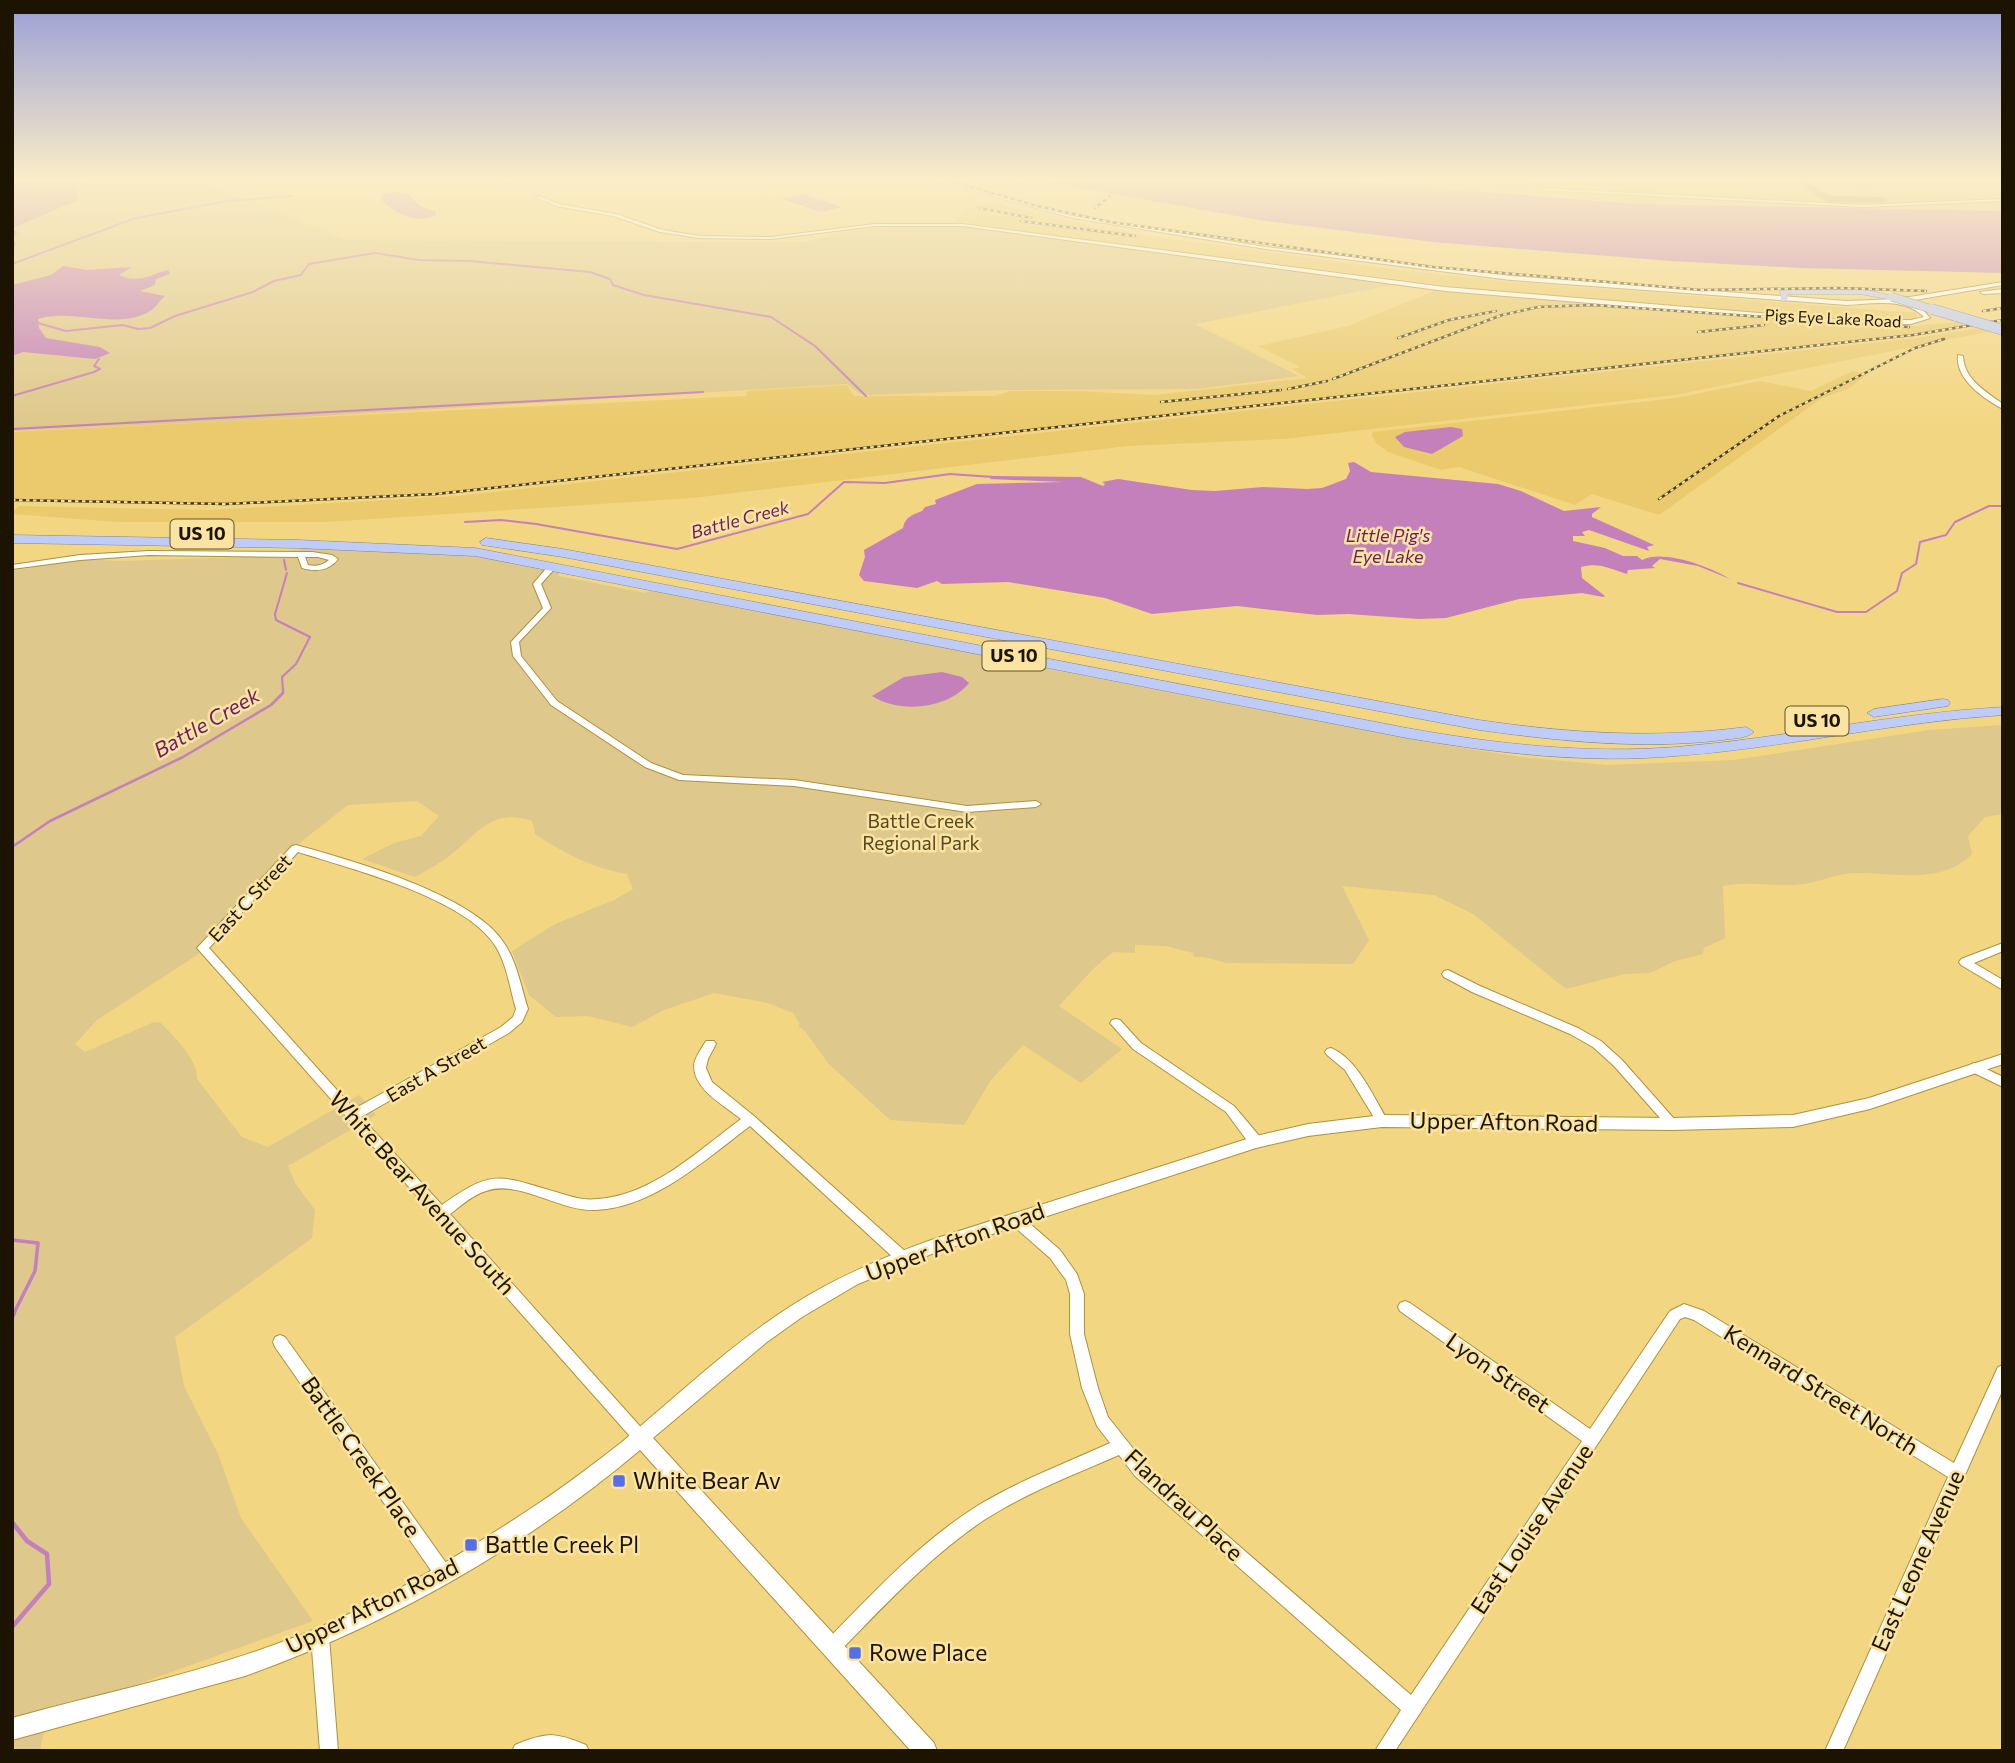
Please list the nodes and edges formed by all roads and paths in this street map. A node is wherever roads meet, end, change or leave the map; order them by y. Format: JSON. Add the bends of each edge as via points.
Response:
{"nodes":[{"id":1,"x":1244,"y":262,"type":"edge"},
{"id":2,"x":1382,"y":262,"type":"edge"},
{"id":3,"x":2003,"y":283,"type":"edge"},
{"id":4,"x":2003,"y":291,"type":"edge"},
{"id":5,"x":1956,"y":292,"type":"junction"},
{"id":6,"x":1784,"y":299,"type":"joint"},
{"id":7,"x":1894,"y":299,"type":"junction"},
{"id":8,"x":2003,"y":330,"type":"edge"},
{"id":9,"x":1959,"y":356,"type":"dead end"},
{"id":10,"x":2003,"y":407,"type":"edge"},
{"id":11,"x":12,"y":530,"type":"edge"},
{"id":12,"x":12,"y":539,"type":"edge"},
{"id":13,"x":394,"y":542,"type":"junction"},
{"id":14,"x":301,"y":555,"type":"dead end"},
{"id":15,"x":553,"y":566,"type":"junction"},
{"id":16,"x":12,"y":567,"type":"edge"},
{"id":17,"x":2003,"y":699,"type":"edge"},
{"id":18,"x":2003,"y":710,"type":"edge"},
{"id":19,"x":1035,"y":804,"type":"dead end"},
{"id":20,"x":2003,"y":947,"type":"edge"},
{"id":21,"x":203,"y":948,"type":"joint"},
{"id":22,"x":1448,"y":974,"type":"dead end"},
{"id":23,"x":2003,"y":986,"type":"edge"},
{"id":24,"x":518,"y":1019,"type":"joint"},
{"id":25,"x":1116,"y":1023,"type":"dead end"},
{"id":26,"x":710,"y":1044,"type":"dead end"},
{"id":27,"x":1331,"y":1052,"type":"dead end"},
{"id":28,"x":2003,"y":1059,"type":"edge"},
{"id":29,"x":1974,"y":1068,"type":"junction"},
{"id":30,"x":2003,"y":1082,"type":"edge"},
{"id":31,"x":352,"y":1116,"type":"junction"},
{"id":32,"x":750,"y":1119,"type":"junction"},
{"id":33,"x":1382,"y":1121,"type":"junction"},
{"id":34,"x":1672,"y":1124,"type":"junction"},
{"id":35,"x":1256,"y":1142,"type":"junction"},
{"id":36,"x":442,"y":1212,"type":"junction"},
{"id":37,"x":1015,"y":1219,"type":"junction"},
{"id":38,"x":902,"y":1257,"type":"junction"},
{"id":39,"x":1405,"y":1307,"type":"dead end"},
{"id":40,"x":1684,"y":1310,"type":"joint"},
{"id":41,"x":279,"y":1342,"type":"dead end"},
{"id":42,"x":2003,"y":1372,"type":"edge"},
{"id":43,"x":641,"y":1438,"type":"junction"},
{"id":44,"x":1592,"y":1439,"type":"junction"},
{"id":45,"x":1121,"y":1446,"type":"junction"},
{"id":46,"x":1956,"y":1474,"type":"junction"},
{"id":47,"x":443,"y":1573,"type":"junction"},
{"id":48,"x":320,"y":1637,"type":"junction"},
{"id":49,"x":832,"y":1647,"type":"junction"},
{"id":50,"x":1412,"y":1708,"type":"junction"},
{"id":51,"x":12,"y":1729,"type":"edge"},
{"id":52,"x":329,"y":1751,"type":"edge"},
{"id":53,"x":521,"y":1751,"type":"edge"},
{"id":54,"x":580,"y":1751,"type":"edge"},
{"id":55,"x":926,"y":1751,"type":"edge"},
{"id":56,"x":1384,"y":1751,"type":"edge"},
{"id":57,"x":1834,"y":1751,"type":"edge"}],
"edges":[{"from":1,"to":7,"type":"street","name":"Pigs Eye Lake Road","via":[[1431,287],[1842,321],[1927,319]]},
{"from":2,"to":6,"type":"street","via":[[1511,278]]},
{"from":3,"to":5,"type":"street"},
{"from":4,"to":5,"type":"street"},
{"from":5,"to":7,"type":"street"},
{"from":6,"to":7,"type":"highway","via":[[1783,292],[1792,291],[1851,291]]},
{"from":7,"to":8,"type":"highway","bridge":true},
{"from":9,"to":10,"type":"street","via":[[1964,374]]},
{"from":11,"to":13,"type":"highway","number":"US 10"},
{"from":12,"to":13,"type":"highway","number":"US 10","via":[[371,546]]},
{"from":13,"to":15,"type":"highway","number":"US 10"},
{"from":13,"to":17,"type":"highway","number":"US 10","via":[[417,537],[563,553],[1451,721],[1547,734],[1712,736],[1936,703]]},
{"from":14,"to":16,"type":"street","via":[[96,556]]},
{"from":15,"to":18,"type":"highway","number":"US 10","via":[[1408,733],[1524,750],[1688,751]]},
{"from":15,"to":19,"type":"street","via":[[537,584],[547,608],[515,642],[517,656],[554,704],[648,765],[682,778],[794,783],[967,809]]},
{"from":20,"to":23,"type":"street","via":[[1965,962]]},
{"from":21,"to":24,"type":"street","name":"East C Street","via":[[296,848],[410,885],[478,921],[500,944],[522,1009]]},
{"from":21,"to":31,"type":"street","name":"White Bear Avenue South"},
{"from":22,"to":34,"type":"street","via":[[1597,1044]]},
{"from":24,"to":31,"type":"street","name":"East A Street"},
{"from":25,"to":35,"type":"street","via":[[1137,1046],[1230,1109]]},
{"from":26,"to":32,"type":"street","via":[[702,1059],[702,1077]]},
{"from":27,"to":33,"type":"street","via":[[1349,1067]]},
{"from":28,"to":29,"type":"street","name":"Upper Afton Road"},
{"from":29,"to":30,"type":"street"},
{"from":29,"to":34,"type":"street","name":"Upper Afton Road","via":[[1870,1103],[1793,1121]]},
{"from":31,"to":36,"type":"street","name":"White Bear Avenue South"},
{"from":32,"to":36,"type":"street","via":[[659,1184],[630,1198],[597,1205],[570,1204],[511,1184],[492,1183]]},
{"from":32,"to":38,"type":"street"},
{"from":33,"to":34,"type":"street","name":"Upper Afton Road"},
{"from":33,"to":35,"type":"street","name":"Upper Afton Road"},
{"from":35,"to":37,"type":"street","name":"Upper Afton Road"},
{"from":36,"to":43,"type":"street","name":"White Bear Avenue South"},
{"from":37,"to":38,"type":"street","name":"Upper Afton Road"},
{"from":37,"to":45,"type":"street","name":"Flandrau Place","via":[[1055,1254],[1072,1278],[1077,1294],[1077,1334],[1090,1388],[1102,1421]]},
{"from":38,"to":43,"type":"street","name":"Upper Afton Road","via":[[799,1310]]},
{"from":39,"to":44,"type":"street","name":"Lyon Street"},
{"from":40,"to":44,"type":"street","name":"East Louise Avenue","via":[[1675,1315]]},
{"from":40,"to":46,"type":"street","name":"Kennard Street North"},
{"from":41,"to":47,"type":"street","name":"Battle Creek Place"},
{"from":42,"to":46,"type":"street","name":"East Leone Avenue"},
{"from":43,"to":47,"type":"street","name":"Upper Afton Road","via":[[557,1503]]},
{"from":43,"to":49,"type":"street"},
{"from":44,"to":50,"type":"street","name":"East Louise Avenue"},
{"from":45,"to":49,"type":"street","via":[[1041,1480],[965,1524],[933,1548]]},
{"from":45,"to":50,"type":"street","name":"Flandrau Place","via":[[1141,1471]]},
{"from":46,"to":57,"type":"street","name":"East Leone Avenue"},
{"from":47,"to":48,"type":"street","name":"Upper Afton Road"},
{"from":48,"to":51,"type":"street","name":"Upper Afton Road","via":[[200,1678]]},
{"from":48,"to":52,"type":"street"},
{"from":49,"to":55,"type":"street"},
{"from":50,"to":56,"type":"street","name":"East Louise Avenue"},
{"from":53,"to":54,"type":"street","via":[[544,1744]]}]}
